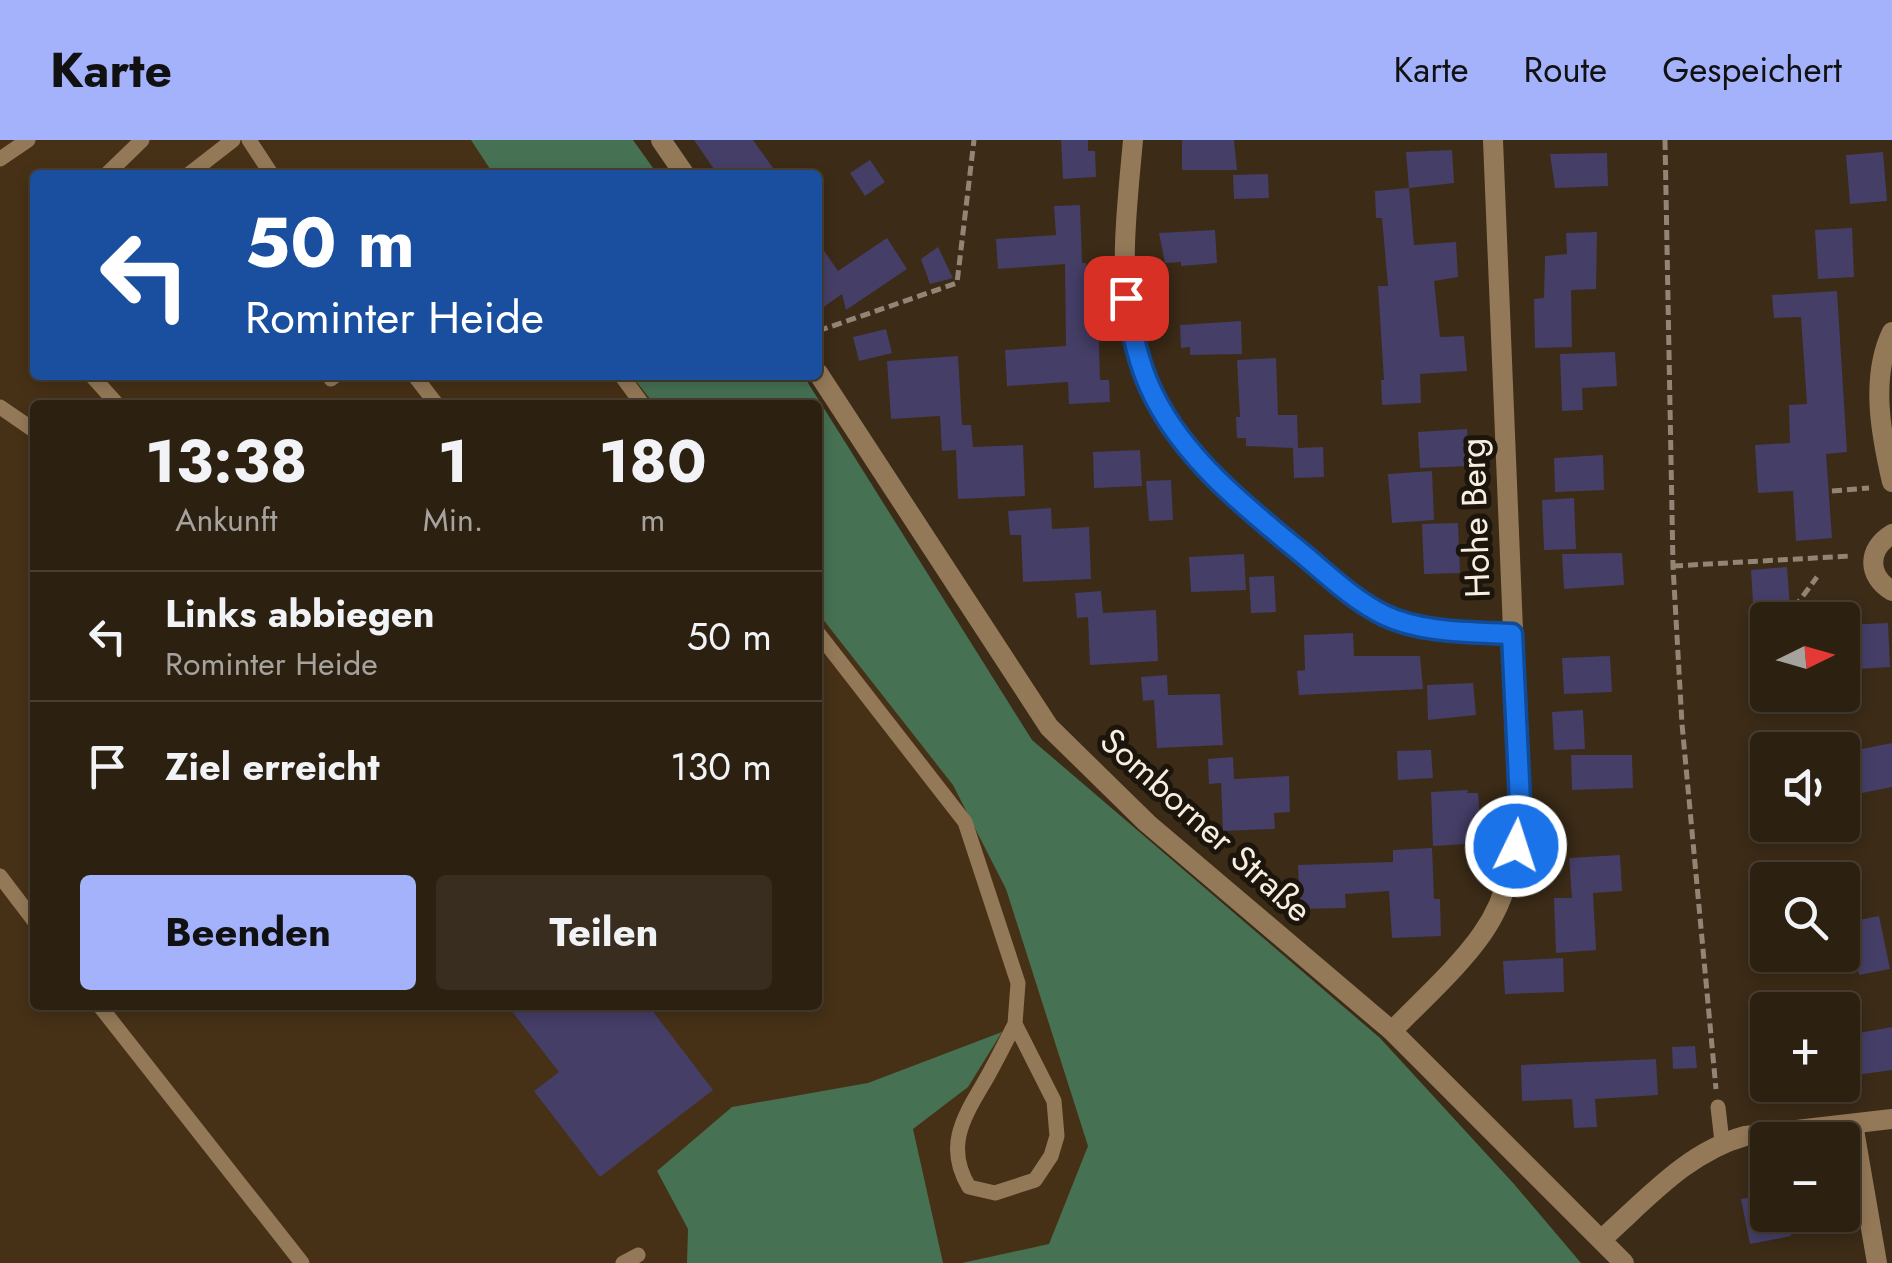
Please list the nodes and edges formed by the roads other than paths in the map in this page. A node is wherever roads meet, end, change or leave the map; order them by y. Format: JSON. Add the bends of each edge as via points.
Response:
{"nodes":[{"id":1,"x":28,"y":140,"type":"edge"},
{"id":2,"x":142,"y":140,"type":"edge"},
{"id":3,"x":233,"y":140,"type":"edge"},
{"id":4,"x":249,"y":140,"type":"edge"},
{"id":5,"x":660,"y":140,"type":"edge"},
{"id":6,"x":1133,"y":140,"type":"edge"},
{"id":7,"x":1494,"y":140,"type":"edge"},
{"id":8,"x":0,"y":160,"type":"edge"},
{"id":9,"x":111,"y":170,"type":"edge"},
{"id":10,"x":194,"y":170,"type":"edge"},
{"id":11,"x":269,"y":170,"type":"edge"},
{"id":12,"x":681,"y":170,"type":"edge"},
{"id":13,"x":1892,"y":332,"type":"edge"},
{"id":14,"x":95,"y":380,"type":"edge"},
{"id":15,"x":418,"y":380,"type":"edge"},
{"id":16,"x":624,"y":380,"type":"edge"},
{"id":17,"x":822,"y":380,"type":"edge"},
{"id":18,"x":113,"y":400,"type":"edge"},
{"id":19,"x":433,"y":400,"type":"edge"},
{"id":20,"x":640,"y":400,"type":"edge"},
{"id":21,"x":0,"y":408,"type":"edge"},
{"id":22,"x":30,"y":427,"type":"edge"},
{"id":23,"x":1884,"y":485,"type":"edge"},
{"id":24,"x":1892,"y":534,"type":"edge"},
{"id":25,"x":1892,"y":591,"type":"edge"},
{"id":26,"x":1512,"y":634,"type":"junction"},
{"id":27,"x":822,"y":638,"type":"edge"},
{"id":28,"x":0,"y":876,"type":"edge"},
{"id":29,"x":30,"y":915,"type":"edge"},
{"id":30,"x":103,"y":1010,"type":"edge"},
{"id":31,"x":1015,"y":1024,"type":"junction"},
{"id":32,"x":1392,"y":1031,"type":"junction"},
{"id":33,"x":1718,"y":1107,"type":"dead end"},
{"id":34,"x":1892,"y":1118,"type":"edge"},
{"id":35,"x":1860,"y":1123,"type":"edge"},
{"id":36,"x":1750,"y":1135,"type":"edge"},
{"id":37,"x":1722,"y":1142,"type":"junction"},
{"id":38,"x":1860,"y":1165,"type":"edge"},
{"id":39,"x":1602,"y":1239,"type":"junction"},
{"id":40,"x":302,"y":1263,"type":"edge"},
{"id":41,"x":1624,"y":1263,"type":"edge"},
{"id":42,"x":1877,"y":1263,"type":"edge"}],
"edges":[{"from":1,"to":8,"type":"lane"},
{"from":2,"to":9,"type":"lane"},
{"from":3,"to":10,"type":"lane"},
{"from":4,"to":11,"type":"lane"},
{"from":5,"to":12,"type":"street"},
{"from":6,"to":26,"type":"street","via":[[1126,298],[1135,348],[1178,436],[1257,516],[1387,616],[1440,629]]},
{"from":7,"to":26,"type":"street","name":"Hohe Berg"},
{"from":13,"to":23,"type":"street","via":[[1880,377]]},
{"from":14,"to":18,"type":"lane"},
{"from":15,"to":19,"type":"lane"},
{"from":16,"to":20,"type":"lane"},
{"from":17,"to":32,"type":"street","name":"Somborner Straße","via":[[1049,727],[1147,823]]},
{"from":21,"to":22,"type":"lane"},
{"from":24,"to":25,"type":"street","via":[[1880,543],[1872,567]]},
{"from":26,"to":32,"type":"street","name":"Hohe Berg","via":[[1520,802],[1506,889],[1482,934]]},
{"from":27,"to":31,"type":"lane","via":[[965,822],[1018,982]]},
{"from":28,"to":29,"type":"lane"},
{"from":30,"to":40,"type":"lane"},
{"from":31,"to":31,"type":"lane","via":[[1054,1102],[1057,1136],[1035,1180],[995,1193],[969,1187],[955,1148],[962,1116]]},
{"from":32,"to":39,"type":"street","name":"Somborner Straße"},
{"from":33,"to":37,"type":"lane"},
{"from":34,"to":35,"type":"street"},
{"from":36,"to":37,"type":"street"},
{"from":37,"to":39,"type":"street"},
{"from":38,"to":42,"type":"street"},
{"from":39,"to":41,"type":"street","name":"Somborner Straße"}]}
